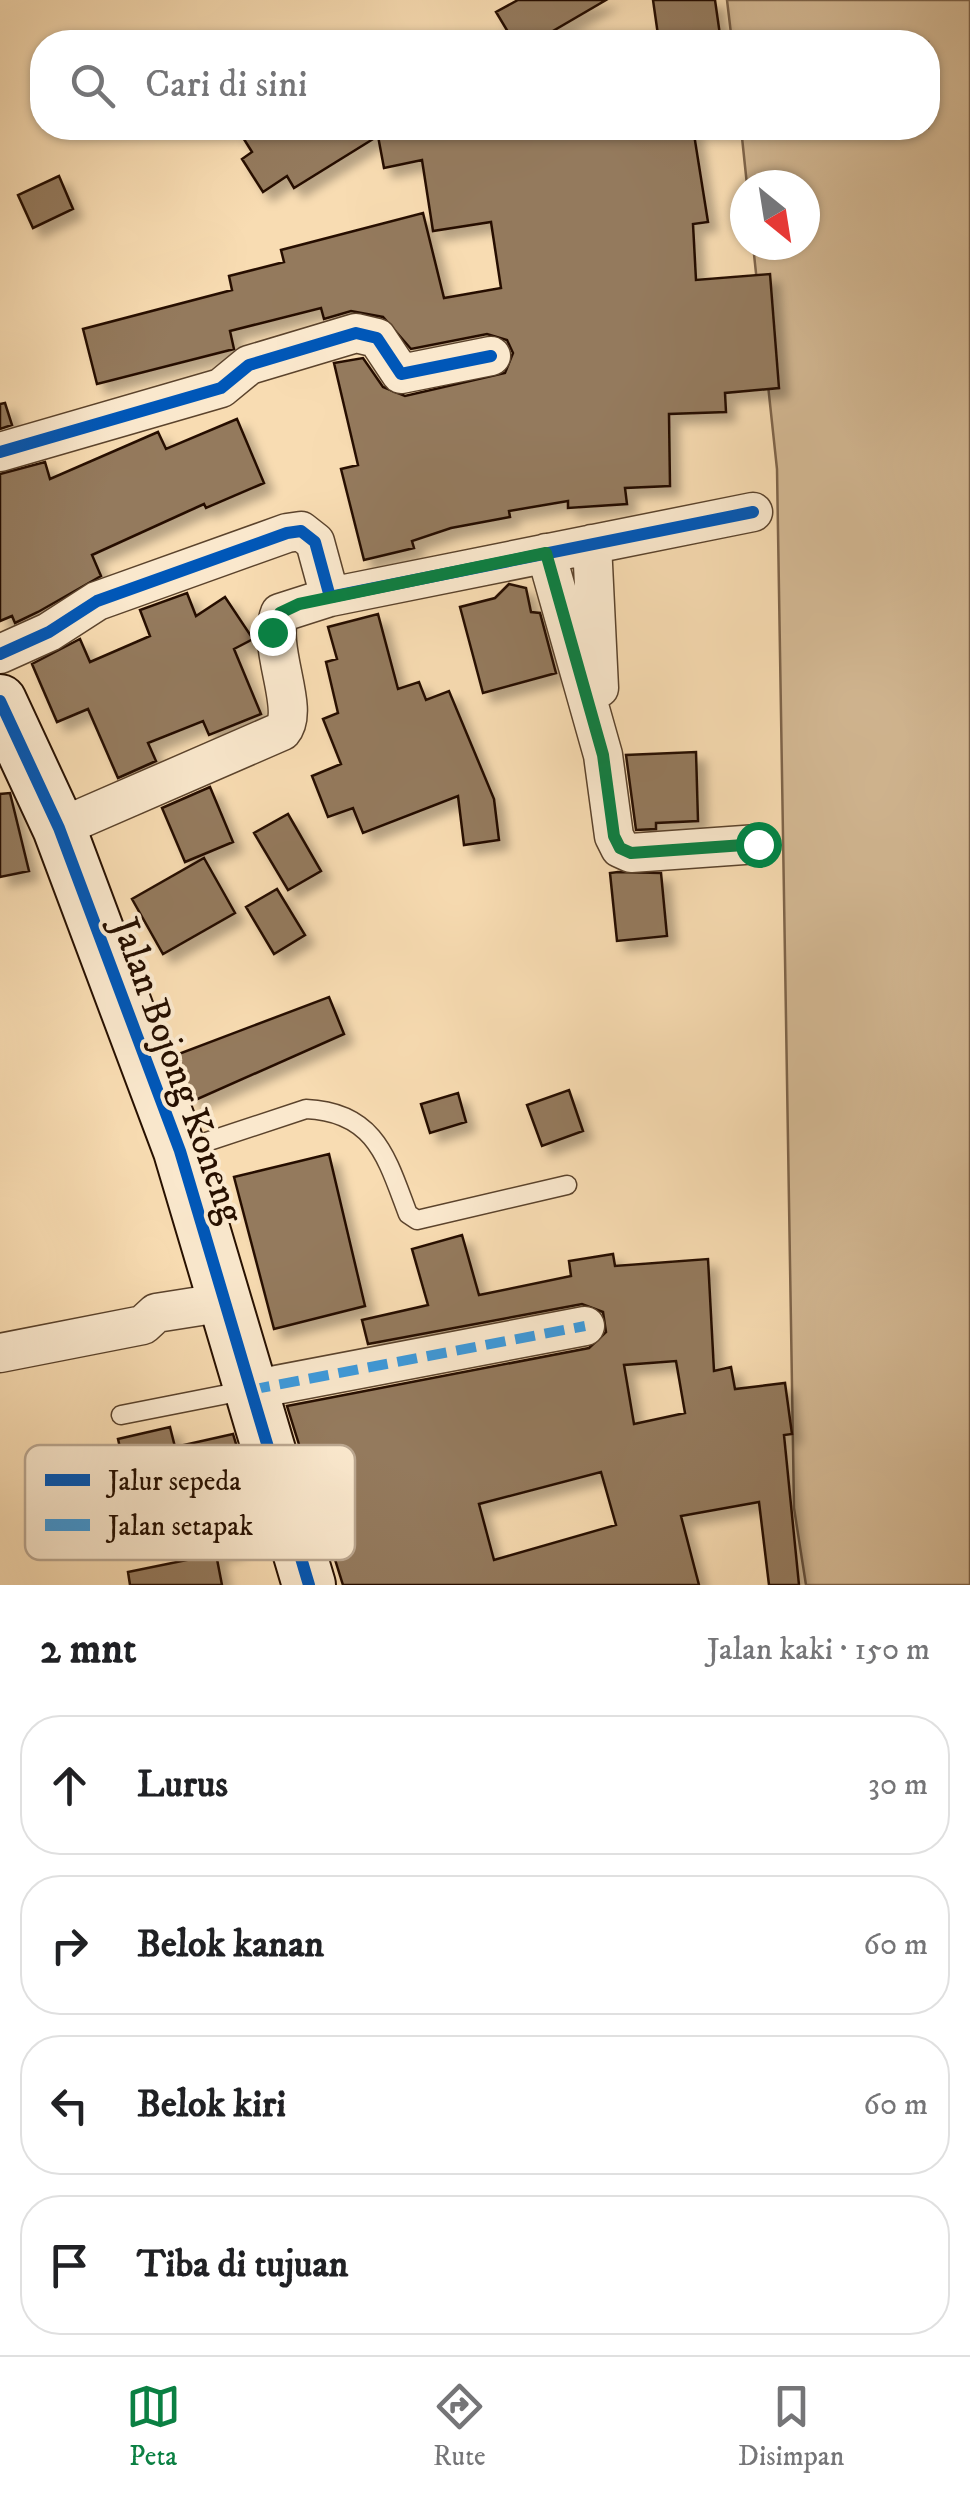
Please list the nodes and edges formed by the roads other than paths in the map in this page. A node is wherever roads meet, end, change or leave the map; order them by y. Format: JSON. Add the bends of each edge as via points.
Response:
{"nodes":[{"id":1,"x":491,"y":356,"type":"dead end"},
{"id":2,"x":0,"y":452,"type":"edge"},
{"id":3,"x":753,"y":512,"type":"dead end"},
{"id":4,"x":592,"y":544,"type":"junction"},
{"id":5,"x":546,"y":553,"type":"junction"},
{"id":6,"x":330,"y":596,"type":"junction"},
{"id":7,"x":97,"y":601,"type":"junction"},
{"id":8,"x":0,"y":630,"type":"edge"},
{"id":9,"x":0,"y":654,"type":"edge"},
{"id":10,"x":0,"y":701,"type":"edge"},
{"id":11,"x":603,"y":755,"type":"junction"},
{"id":12,"x":58,"y":828,"type":"junction"},
{"id":13,"x":758,"y":844,"type":"dead end"},
{"id":14,"x":180,"y":1151,"type":"junction"},
{"id":15,"x":568,"y":1185,"type":"dead end"},
{"id":16,"x":226,"y":1302,"type":"junction"},
{"id":17,"x":586,"y":1326,"type":"dead end"},
{"id":18,"x":0,"y":1353,"type":"edge"},
{"id":19,"x":250,"y":1390,"type":"junction"},
{"id":20,"x":121,"y":1415,"type":"dead end"},
{"id":21,"x":267,"y":1445,"type":"edge"},
{"id":22,"x":302,"y":1560,"type":"edge"},
{"id":23,"x":310,"y":1585,"type":"edge"}],
"edges":[{"from":1,"to":2,"type":"street","via":[[401,374],[377,338],[356,333],[249,366],[221,388]]},
{"from":3,"to":4,"type":"street"},
{"from":4,"to":5,"type":"street"},
{"from":4,"to":11,"type":"street"},
{"from":5,"to":6,"type":"street"},
{"from":5,"to":11,"type":"street"},
{"from":6,"to":7,"type":"street","via":[[315,542],[301,532]]},
{"from":6,"to":12,"type":"street","via":[[280,613],[272,632],[288,714],[282,730]]},
{"from":7,"to":8,"type":"street","via":[[39,613]]},
{"from":7,"to":9,"type":"street"},
{"from":10,"to":12,"type":"street","name":"Jalan Bojong Koneng"},
{"from":11,"to":13,"type":"street","via":[[620,848],[631,853]]},
{"from":12,"to":14,"type":"street","name":"Jalan Bojong Koneng"},
{"from":14,"to":15,"type":"lane","via":[[317,1109],[372,1134],[408,1214],[417,1220]]},
{"from":14,"to":16,"type":"street","name":"Jalan Bojong Koneng"},
{"from":16,"to":18,"type":"street"},
{"from":16,"to":19,"type":"street","name":"Jalan Bojong Koneng"},
{"from":17,"to":19,"type":"street"},
{"from":19,"to":20,"type":"lane"},
{"from":19,"to":21,"type":"street","name":"Jalan Bojong Koneng"},
{"from":22,"to":23,"type":"street","name":"Jalan Bojong Koneng"}]}
